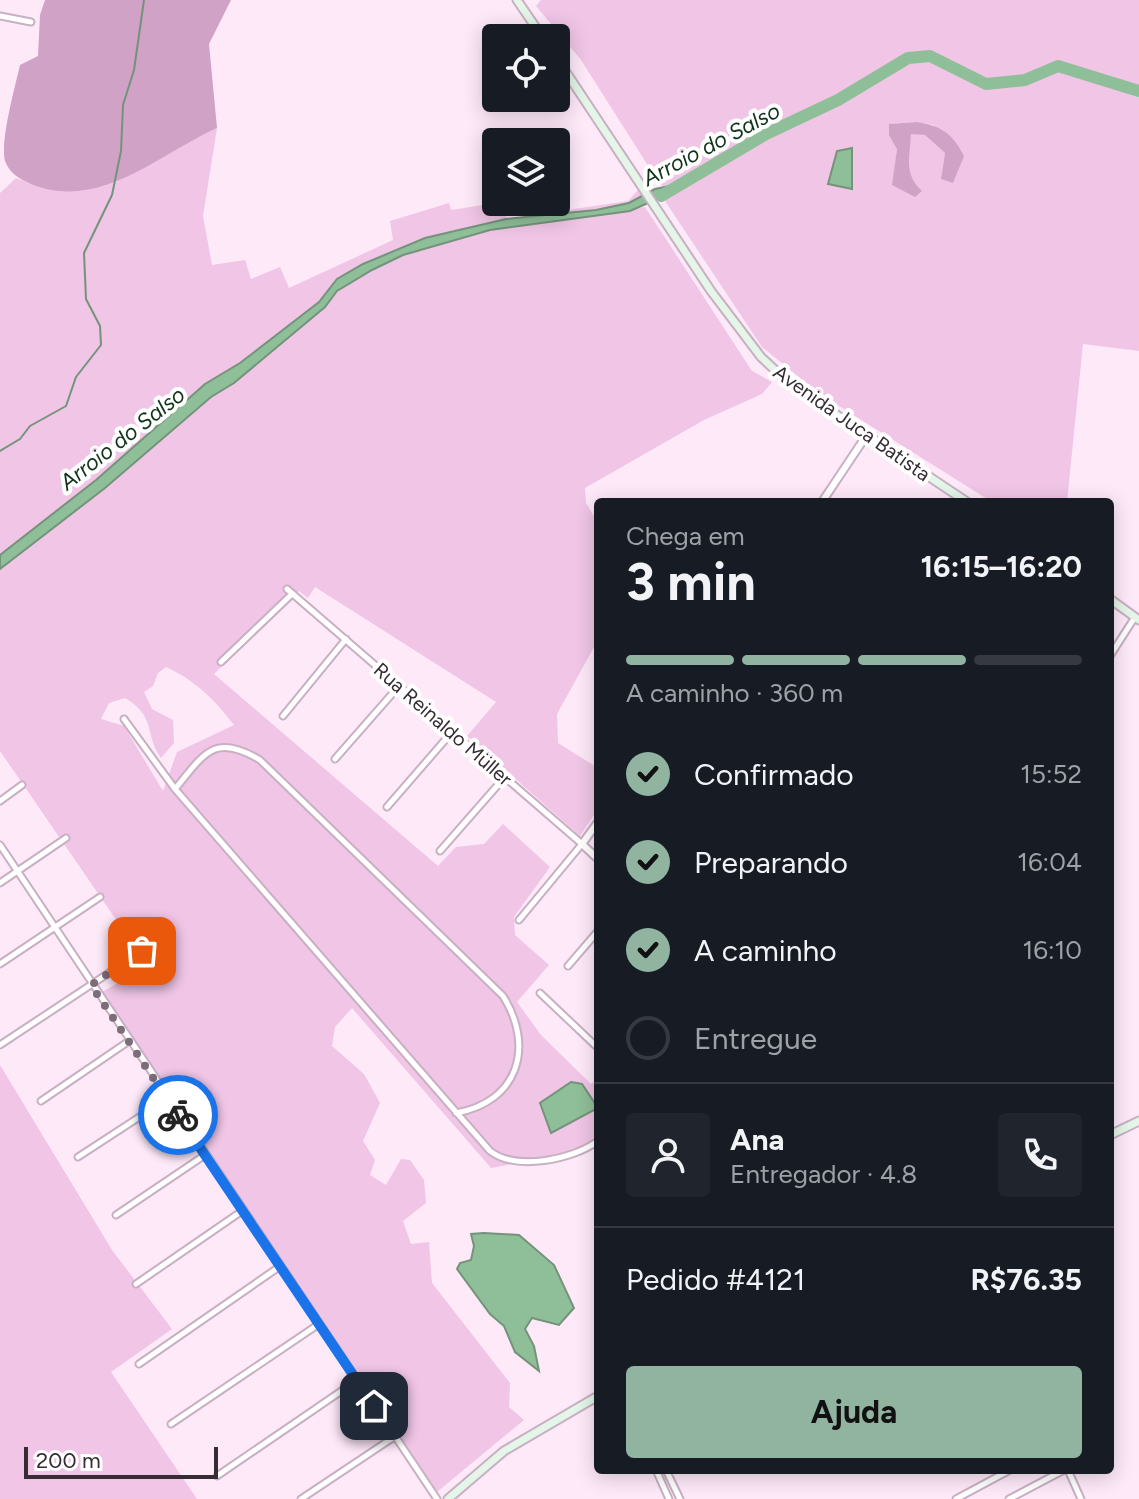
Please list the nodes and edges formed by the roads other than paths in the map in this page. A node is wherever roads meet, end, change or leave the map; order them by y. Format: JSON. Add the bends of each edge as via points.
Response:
{"nodes":[{"id":1,"x":517,"y":0,"type":"edge"},
{"id":2,"x":0,"y":16,"type":"edge"},
{"id":3,"x":31,"y":22,"type":"dead end"},
{"id":4,"x":533,"y":24,"type":"edge"},
{"id":5,"x":570,"y":78,"type":"edge"},
{"id":6,"x":866,"y":436,"type":"junction"},
{"id":7,"x":825,"y":498,"type":"edge"},
{"id":8,"x":961,"y":498,"type":"edge"},
{"id":9,"x":1114,"y":602,"type":"edge"},
{"id":10,"x":1137,"y":618,"type":"edge"},
{"id":11,"x":346,"y":639,"type":"junction"},
{"id":12,"x":1114,"y":650,"type":"edge"},
{"id":13,"x":221,"y":662,"type":"dead end"},
{"id":14,"x":399,"y":686,"type":"junction"},
{"id":15,"x":283,"y":716,"type":"dead end"},
{"id":16,"x":124,"y":719,"type":"dead end"},
{"id":17,"x":452,"y":732,"type":"junction"},
{"id":18,"x":335,"y":759,"type":"dead end"},
{"id":19,"x":504,"y":778,"type":"junction"},
{"id":20,"x":22,"y":785,"type":"dead end"},
{"id":21,"x":175,"y":789,"type":"junction"},
{"id":22,"x":0,"y":801,"type":"edge"},
{"id":23,"x":387,"y":807,"type":"dead end"},
{"id":24,"x":594,"y":828,"type":"edge"},
{"id":25,"x":63,"y":840,"type":"dead end"},
{"id":26,"x":582,"y":844,"type":"junction"},
{"id":27,"x":0,"y":845,"type":"edge"},
{"id":28,"x":440,"y":851,"type":"dead end"},
{"id":29,"x":594,"y":855,"type":"edge"},
{"id":30,"x":17,"y":872,"type":"junction"},
{"id":31,"x":0,"y":883,"type":"edge"},
{"id":32,"x":100,"y":897,"type":"dead end"},
{"id":33,"x":519,"y":920,"type":"dead end"},
{"id":34,"x":56,"y":928,"type":"junction"},
{"id":35,"x":594,"y":936,"type":"edge"},
{"id":36,"x":142,"y":951,"type":"dead end"},
{"id":37,"x":0,"y":964,"type":"edge"},
{"id":38,"x":568,"y":966,"type":"dead end"},
{"id":39,"x":91,"y":985,"type":"junction"},
{"id":40,"x":540,"y":993,"type":"dead end"},
{"id":41,"x":129,"y":1041,"type":"junction"},
{"id":42,"x":594,"y":1044,"type":"edge"},
{"id":43,"x":0,"y":1045,"type":"edge"},
{"id":44,"x":167,"y":1099,"type":"junction"},
{"id":45,"x":41,"y":1101,"type":"dead end"},
{"id":46,"x":456,"y":1113,"type":"junction"},
{"id":47,"x":1139,"y":1121,"type":"edge"},
{"id":48,"x":1114,"y":1133,"type":"edge"},
{"id":49,"x":594,"y":1142,"type":"edge"},
{"id":50,"x":205,"y":1155,"type":"junction"},
{"id":51,"x":78,"y":1157,"type":"dead end"},
{"id":52,"x":242,"y":1211,"type":"junction"},
{"id":53,"x":116,"y":1215,"type":"dead end"},
{"id":54,"x":279,"y":1267,"type":"junction"},
{"id":55,"x":136,"y":1284,"type":"dead end"},
{"id":56,"x":319,"y":1324,"type":"junction"},
{"id":57,"x":139,"y":1364,"type":"dead end"},
{"id":58,"x":356,"y":1381,"type":"junction"},
{"id":59,"x":594,"y":1398,"type":"edge"},
{"id":60,"x":171,"y":1424,"type":"dead end"},
{"id":61,"x":394,"y":1437,"type":"junction"},
{"id":62,"x":658,"y":1474,"type":"edge"},
{"id":63,"x":668,"y":1474,"type":"edge"},
{"id":64,"x":1003,"y":1474,"type":"edge"},
{"id":65,"x":1058,"y":1474,"type":"edge"},
{"id":66,"x":1068,"y":1474,"type":"edge"},
{"id":67,"x":217,"y":1476,"type":"dead end"},
{"id":68,"x":301,"y":1499,"type":"edge"},
{"id":69,"x":437,"y":1499,"type":"edge"},
{"id":70,"x":448,"y":1499,"type":"edge"},
{"id":71,"x":669,"y":1499,"type":"edge"},
{"id":72,"x":680,"y":1499,"type":"edge"},
{"id":73,"x":956,"y":1499,"type":"edge"},
{"id":74,"x":1009,"y":1499,"type":"edge"},
{"id":75,"x":1081,"y":1499,"type":"edge"}],
"edges":[{"from":1,"to":4,"type":"main road"},
{"from":2,"to":3,"type":"street"},
{"from":5,"to":6,"type":"main road","name":"Avenida Juca Batista","via":[[711,291],[761,357]]},
{"from":6,"to":7,"type":"street"},
{"from":6,"to":8,"type":"main road","name":"Avenida Juca Batista"},
{"from":9,"to":10,"type":"main road"},
{"from":10,"to":12,"type":"street"},
{"from":11,"to":13,"type":"street","name":"Rua Reinaldo Müller","via":[[290,591]]},
{"from":11,"to":14,"type":"street","name":"Rua Reinaldo Müller"},
{"from":11,"to":15,"type":"street"},
{"from":14,"to":17,"type":"street","name":"Rua Reinaldo Müller"},
{"from":14,"to":18,"type":"street"},
{"from":16,"to":21,"type":"street"},
{"from":17,"to":19,"type":"street","name":"Rua Reinaldo Müller"},
{"from":17,"to":23,"type":"street"},
{"from":19,"to":26,"type":"street","name":"Rua Reinaldo Müller"},
{"from":19,"to":28,"type":"street"},
{"from":20,"to":22,"type":"street"},
{"from":21,"to":46,"type":"street"},
{"from":21,"to":46,"type":"street","via":[[215,747],[232,745],[260,760],[503,996],[519,1027],[519,1056],[508,1081],[489,1103]]},
{"from":24,"to":26,"type":"street"},
{"from":25,"to":30,"type":"street"},
{"from":26,"to":29,"type":"street","name":"Rua Reinaldo Müller"},
{"from":26,"to":33,"type":"street"},
{"from":27,"to":30,"type":"street"},
{"from":30,"to":31,"type":"street"},
{"from":30,"to":34,"type":"street"},
{"from":32,"to":34,"type":"street"},
{"from":34,"to":37,"type":"street"},
{"from":34,"to":39,"type":"street"},
{"from":35,"to":38,"type":"street"},
{"from":36,"to":39,"type":"street"},
{"from":39,"to":41,"type":"street"},
{"from":39,"to":43,"type":"street"},
{"from":40,"to":42,"type":"street"},
{"from":41,"to":44,"type":"street"},
{"from":41,"to":45,"type":"street"},
{"from":44,"to":50,"type":"street"},
{"from":44,"to":51,"type":"street"},
{"from":46,"to":49,"type":"street","via":[[499,1159],[517,1163]]},
{"from":47,"to":48,"type":"main road"},
{"from":50,"to":52,"type":"street"},
{"from":50,"to":53,"type":"street"},
{"from":52,"to":54,"type":"street"},
{"from":52,"to":55,"type":"street"},
{"from":54,"to":56,"type":"street"},
{"from":54,"to":57,"type":"street"},
{"from":56,"to":58,"type":"street"},
{"from":56,"to":60,"type":"street"},
{"from":58,"to":61,"type":"street"},
{"from":58,"to":67,"type":"street"},
{"from":59,"to":70,"type":"main road","via":[[504,1451]]},
{"from":61,"to":68,"type":"street"},
{"from":61,"to":69,"type":"street"},
{"from":62,"to":71,"type":"street"},
{"from":63,"to":72,"type":"street"},
{"from":64,"to":73,"type":"street"},
{"from":65,"to":74,"type":"street"},
{"from":66,"to":75,"type":"street"}]}
